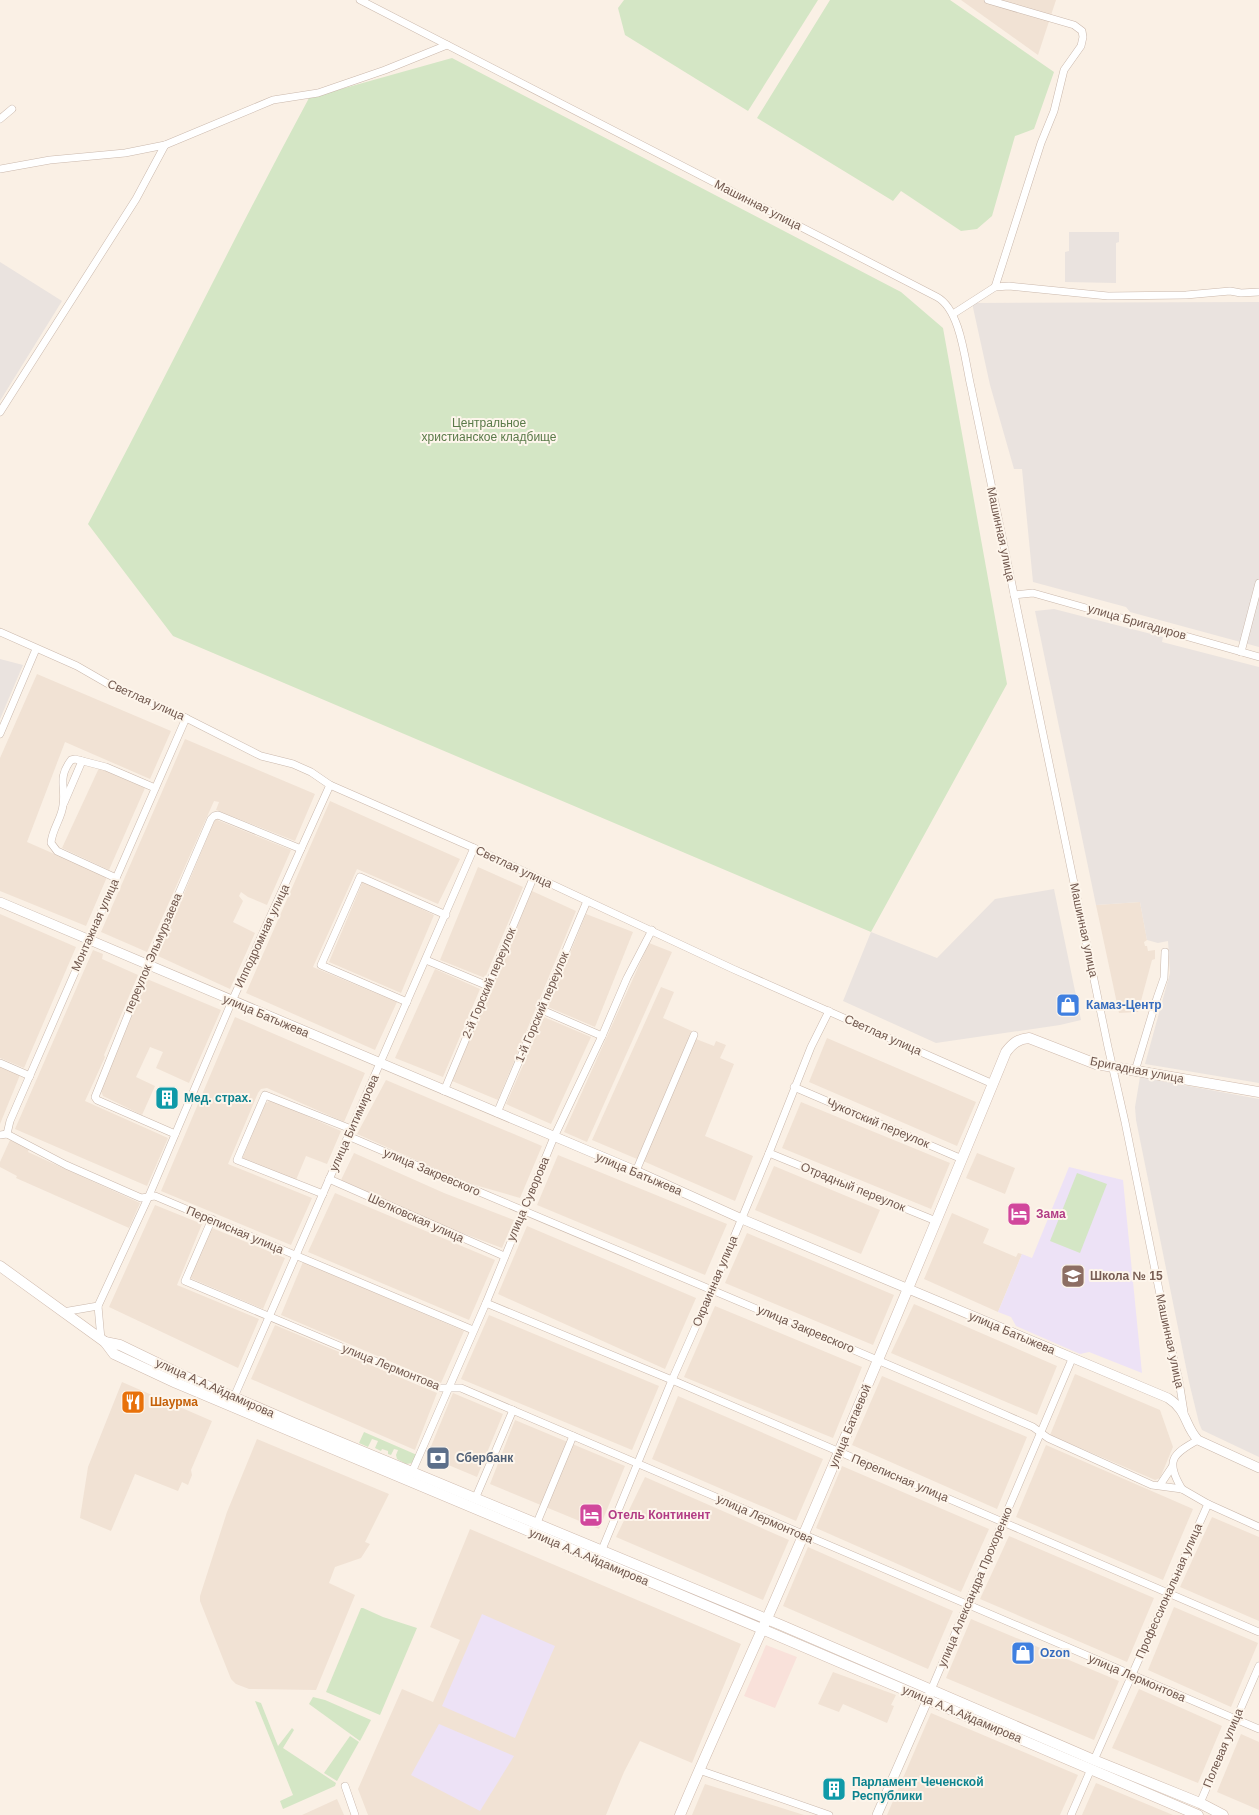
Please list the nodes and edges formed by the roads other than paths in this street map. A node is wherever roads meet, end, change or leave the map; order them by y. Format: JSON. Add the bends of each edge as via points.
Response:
{"nodes":[{"id":1,"x":360,"y":0,"type":"edge"},
{"id":2,"x":988,"y":0,"type":"edge"},
{"id":3,"x":447,"y":45,"type":"junction"},
{"id":4,"x":12,"y":109,"type":"dead end"},
{"id":5,"x":0,"y":119,"type":"edge"},
{"id":6,"x":166,"y":144,"type":"junction"},
{"id":7,"x":0,"y":169,"type":"edge"},
{"id":8,"x":995,"y":286,"type":"junction"},
{"id":9,"x":1259,"y":292,"type":"edge"},
{"id":10,"x":953,"y":314,"type":"junction"},
{"id":11,"x":0,"y":412,"type":"edge"},
{"id":12,"x":1259,"y":583,"type":"edge"},
{"id":13,"x":1014,"y":595,"type":"junction"},
{"id":14,"x":0,"y":632,"type":"edge"},
{"id":15,"x":36,"y":648,"type":"junction"},
{"id":16,"x":1241,"y":652,"type":"junction"},
{"id":17,"x":1259,"y":657,"type":"edge"},
{"id":18,"x":186,"y":718,"type":"junction"},
{"id":19,"x":0,"y":734,"type":"edge"},
{"id":20,"x":82,"y":761,"type":"junction"},
{"id":21,"x":330,"y":785,"type":"junction"},
{"id":22,"x":155,"y":788,"type":"junction"},
{"id":23,"x":63,"y":806,"type":"junction"},
{"id":24,"x":474,"y":848,"type":"junction"},
{"id":25,"x":301,"y":849,"type":"junction"},
{"id":26,"x":534,"y":876,"type":"junction"},
{"id":27,"x":116,"y":878,"type":"junction"},
{"id":28,"x":587,"y":901,"type":"junction"},
{"id":29,"x":0,"y":902,"type":"edge"},
{"id":30,"x":446,"y":915,"type":"junction"},
{"id":31,"x":652,"y":930,"type":"junction"},
{"id":32,"x":88,"y":940,"type":"junction"},
{"id":33,"x":1166,"y":952,"type":"dead end"},
{"id":34,"x":426,"y":960,"type":"junction"},
{"id":35,"x":148,"y":965,"type":"junction"},
{"id":36,"x":488,"y":986,"type":"junction"},
{"id":37,"x":232,"y":1001,"type":"junction"},
{"id":38,"x":407,"y":1002,"type":"junction"},
{"id":39,"x":542,"y":1010,"type":"junction"},
{"id":40,"x":829,"y":1011,"type":"junction"},
{"id":41,"x":694,"y":1035,"type":"dead end"},
{"id":42,"x":602,"y":1036,"type":"junction"},
{"id":43,"x":1019,"y":1039,"type":"joint"},
{"id":44,"x":0,"y":1062,"type":"edge"},
{"id":45,"x":380,"y":1064,"type":"junction"},
{"id":46,"x":1113,"y":1067,"type":"junction"},
{"id":47,"x":1135,"y":1071,"type":"junction"},
{"id":48,"x":30,"y":1076,"type":"junction"},
{"id":49,"x":993,"y":1084,"type":"junction"},
{"id":50,"x":794,"y":1087,"type":"junction"},
{"id":51,"x":444,"y":1090,"type":"junction"},
{"id":52,"x":1259,"y":1092,"type":"edge"},
{"id":53,"x":497,"y":1113,"type":"junction"},
{"id":54,"x":350,"y":1133,"type":"junction"},
{"id":55,"x":4,"y":1134,"type":"edge"},
{"id":56,"x":175,"y":1134,"type":"junction"},
{"id":57,"x":554,"y":1138,"type":"junction"},
{"id":58,"x":769,"y":1153,"type":"junction"},
{"id":59,"x":962,"y":1159,"type":"junction"},
{"id":60,"x":636,"y":1171,"type":"junction"},
{"id":61,"x":329,"y":1179,"type":"junction"},
{"id":62,"x":323,"y":1194,"type":"junction"},
{"id":63,"x":148,"y":1198,"type":"junction"},
{"id":64,"x":523,"y":1212,"type":"junction"},
{"id":65,"x":742,"y":1219,"type":"junction"},
{"id":66,"x":212,"y":1220,"type":"junction"},
{"id":67,"x":936,"y":1221,"type":"junction"},
{"id":68,"x":296,"y":1256,"type":"junction"},
{"id":69,"x":504,"y":1256,"type":"junction"},
{"id":70,"x":0,"y":1266,"type":"edge"},
{"id":71,"x":908,"y":1289,"type":"junction"},
{"id":72,"x":712,"y":1290,"type":"junction"},
{"id":73,"x":486,"y":1303,"type":"junction"},
{"id":74,"x":98,"y":1306,"type":"junction"},
{"id":75,"x":63,"y":1312,"type":"junction"},
{"id":76,"x":269,"y":1317,"type":"junction"},
{"id":77,"x":473,"y":1330,"type":"junction"},
{"id":78,"x":103,"y":1340,"type":"junction"},
{"id":79,"x":117,"y":1350,"type":"junction"},
{"id":80,"x":1072,"y":1359,"type":"junction"},
{"id":81,"x":878,"y":1360,"type":"junction"},
{"id":82,"x":672,"y":1380,"type":"junction"},
{"id":83,"x":1179,"y":1380,"type":"junction"},
{"id":84,"x":449,"y":1388,"type":"junction"},
{"id":85,"x":234,"y":1397,"type":"junction"},
{"id":86,"x":1168,"y":1398,"type":"junction"},
{"id":87,"x":513,"y":1410,"type":"junction"},
{"id":88,"x":1184,"y":1412,"type":"junction"},
{"id":89,"x":1041,"y":1433,"type":"junction"},
{"id":90,"x":573,"y":1436,"type":"junction"},
{"id":91,"x":1198,"y":1440,"type":"junction"},
{"id":92,"x":839,"y":1452,"type":"junction"},
{"id":93,"x":638,"y":1463,"type":"junction"},
{"id":94,"x":1172,"y":1467,"type":"junction"},
{"id":95,"x":1259,"y":1468,"type":"edge"},
{"id":96,"x":412,"y":1472,"type":"junction"},
{"id":97,"x":1160,"y":1485,"type":"junction"},
{"id":98,"x":1182,"y":1489,"type":"junction"},
{"id":99,"x":475,"y":1499,"type":"junction"},
{"id":100,"x":1208,"y":1504,"type":"junction"},
{"id":101,"x":1003,"y":1522,"type":"junction"},
{"id":102,"x":536,"y":1525,"type":"junction"},
{"id":103,"x":1259,"y":1527,"type":"edge"},
{"id":104,"x":802,"y":1535,"type":"junction"},
{"id":105,"x":602,"y":1552,"type":"junction"},
{"id":106,"x":1167,"y":1593,"type":"junction"},
{"id":107,"x":967,"y":1605,"type":"junction"},
{"id":108,"x":764,"y":1625,"type":"junction"},
{"id":109,"x":1259,"y":1632,"type":"edge"},
{"id":110,"x":1259,"y":1666,"type":"edge"},
{"id":111,"x":1131,"y":1675,"type":"junction"},
{"id":112,"x":929,"y":1694,"type":"junction"},
{"id":113,"x":1236,"y":1719,"type":"junction"},
{"id":114,"x":1259,"y":1729,"type":"edge"},
{"id":115,"x":1093,"y":1765,"type":"junction"},
{"id":116,"x":699,"y":1770,"type":"junction"},
{"id":117,"x":345,"y":1786,"type":"dead end"},
{"id":118,"x":1200,"y":1803,"type":"junction"},
{"id":119,"x":356,"y":1815,"type":"edge"},
{"id":120,"x":680,"y":1815,"type":"edge"},
{"id":121,"x":829,"y":1815,"type":"edge"},
{"id":122,"x":877,"y":1815,"type":"edge"},
{"id":123,"x":1071,"y":1815,"type":"edge"},
{"id":124,"x":1196,"y":1815,"type":"edge"},
{"id":125,"x":1222,"y":1815,"type":"edge"}],
"edges":[{"from":1,"to":3,"type":"street","name":"Машинная улица"},
{"from":2,"to":8,"type":"street","via":[[1074,25],[1082,31],[1083,37],[1081,46],[1064,70],[1054,111]]},
{"from":3,"to":6,"type":"street","via":[[318,93],[273,100]]},
{"from":3,"to":10,"type":"street","name":"Машинная улица","via":[[937,297]]},
{"from":4,"to":5,"type":"street"},
{"from":6,"to":7,"type":"street","via":[[125,153],[50,160]]},
{"from":6,"to":11,"type":"street","via":[[136,199]]},
{"from":8,"to":9,"type":"street","via":[[1100,296]]},
{"from":8,"to":10,"type":"street"},
{"from":10,"to":13,"type":"street","name":"Машинная улица"},
{"from":12,"to":16,"type":"street"},
{"from":13,"to":16,"type":"street","name":"улица Бригадиров","via":[[1033,593]]},
{"from":13,"to":46,"type":"street","name":"Машинная улица"},
{"from":14,"to":15,"type":"street","name":"Светлая улица"},
{"from":15,"to":18,"type":"street","name":"Светлая улица"},
{"from":15,"to":19,"type":"street"},
{"from":16,"to":17,"type":"street","name":"улица Бригадиров"},
{"from":18,"to":21,"type":"street","name":"Светлая улица","via":[[261,756],[311,772]]},
{"from":18,"to":22,"type":"street","name":"Монтажная улица"},
{"from":20,"to":22,"type":"street","via":[[106,767]]},
{"from":20,"to":23,"type":"street"},
{"from":20,"to":23,"type":"street","via":[[75,759],[69,762],[62,780]]},
{"from":21,"to":24,"type":"street","name":"Светлая улица"},
{"from":21,"to":25,"type":"street","name":"Ипподромная улица"},
{"from":22,"to":27,"type":"street","name":"Монтажная улица"},
{"from":23,"to":27,"type":"street","via":[[51,843],[57,851]]},
{"from":24,"to":26,"type":"street","name":"Светлая улица"},
{"from":24,"to":30,"type":"street","name":"улица Битимирова"},
{"from":25,"to":35,"type":"street","name":"переулок Эльмурзаева","via":[[214,816]]},
{"from":25,"to":37,"type":"street","name":"Ипподромная улица"},
{"from":26,"to":28,"type":"street","name":"Светлая улица"},
{"from":26,"to":36,"type":"street","name":"2-й Горский переулок"},
{"from":27,"to":32,"type":"street","name":"Монтажная улица"},
{"from":28,"to":31,"type":"street","name":"Светлая улица"},
{"from":28,"to":39,"type":"street","name":"1-й Горский переулок"},
{"from":29,"to":32,"type":"street","name":"улица Батыжева"},
{"from":30,"to":34,"type":"street","name":"улица Битимирова"},
{"from":30,"to":38,"type":"street","via":[[360,877],[321,965]]},
{"from":31,"to":40,"type":"street","name":"Светлая улица"},
{"from":31,"to":42,"type":"street","name":"улица Суворова"},
{"from":32,"to":35,"type":"street","name":"улица Батыжева"},
{"from":32,"to":48,"type":"street","name":"Монтажная улица"},
{"from":33,"to":47,"type":"street","via":[[1164,978]]},
{"from":34,"to":36,"type":"street"},
{"from":34,"to":38,"type":"street","name":"улица Битимирова"},
{"from":35,"to":37,"type":"street","name":"улица Батыжева"},
{"from":35,"to":56,"type":"street","name":"переулок Эльмурзаева","via":[[95,1097]]},
{"from":36,"to":51,"type":"street","name":"2-й Горский переулок"},
{"from":37,"to":45,"type":"street","name":"улица Батыжева"},
{"from":37,"to":56,"type":"street","name":"Ипподромная улица"},
{"from":38,"to":45,"type":"street","name":"улица Битимирова"},
{"from":39,"to":42,"type":"street"},
{"from":39,"to":53,"type":"street","name":"1-й Горский переулок"},
{"from":40,"to":49,"type":"street","name":"Светлая улица"},
{"from":40,"to":50,"type":"street","name":"Окраинная улица"},
{"from":41,"to":60,"type":"street"},
{"from":42,"to":57,"type":"street","name":"улица Суворова"},
{"from":43,"to":46,"type":"main road","name":"Бригадная улица","via":[[1040,1040],[1077,1058]]},
{"from":43,"to":49,"type":"main road","name":"улица Батаевой","via":[[1006,1052]]},
{"from":44,"to":48,"type":"street"},
{"from":45,"to":51,"type":"street","name":"улица Батыжева"},
{"from":45,"to":54,"type":"street","name":"улица Битимирова"},
{"from":46,"to":47,"type":"main road","name":"Бригадная улица"},
{"from":46,"to":83,"type":"street","name":"Машинная улица"},
{"from":47,"to":52,"type":"main road","name":"Бригадная улица"},
{"from":48,"to":55,"type":"street","name":"Монтажная улица"},
{"from":49,"to":59,"type":"main road","name":"улица Батаевой"},
{"from":50,"to":58,"type":"street","name":"Окраинная улица"},
{"from":50,"to":59,"type":"street","name":"Чукотский переулок"},
{"from":51,"to":53,"type":"street","name":"улица Батыжева"},
{"from":53,"to":57,"type":"street","name":"улица Батыжева"},
{"from":54,"to":61,"type":"street","name":"улица Битимирова"},
{"from":54,"to":62,"type":"street","name":"улица Закревского","via":[[264,1095],[238,1160]]},
{"from":54,"to":64,"type":"street","name":"улица Закревского"},
{"from":55,"to":63,"type":"street","name":"Переписная улица","via":[[80,1172]]},
{"from":56,"to":63,"type":"street","name":"Ипподромная улица"},
{"from":57,"to":60,"type":"street","name":"улица Батыжева"},
{"from":57,"to":64,"type":"street","name":"улица Суворова"},
{"from":58,"to":65,"type":"street","name":"Окраинная улица"},
{"from":58,"to":67,"type":"street","name":"Отрадный переулок"},
{"from":59,"to":67,"type":"main road","name":"улица Батаевой"},
{"from":60,"to":65,"type":"street","name":"улица Батыжева"},
{"from":61,"to":62,"type":"street","name":"улица Битимирова"},
{"from":61,"to":69,"type":"street","name":"Шелковская улица"},
{"from":62,"to":68,"type":"street","name":"улица Битимирова"},
{"from":63,"to":66,"type":"street","name":"Переписная улица","via":[[155,1196]]},
{"from":63,"to":74,"type":"street","name":"Ипподромная улица"},
{"from":64,"to":69,"type":"street","name":"улица Суворова"},
{"from":64,"to":72,"type":"street","name":"улица Закревского"},
{"from":65,"to":71,"type":"street","name":"улица Батыжева"},
{"from":65,"to":72,"type":"street","name":"Окраинная улица"},
{"from":66,"to":68,"type":"street","name":"Переписная улица"},
{"from":66,"to":76,"type":"street","name":"улица Лермонтова","via":[[185,1281]]},
{"from":67,"to":71,"type":"main road","name":"улица Батаевой"},
{"from":68,"to":76,"type":"street","name":"улица Битимирова"},
{"from":68,"to":77,"type":"street","name":"Переписная улица"},
{"from":69,"to":73,"type":"street","name":"улица Суворова"},
{"from":70,"to":75,"type":"main road"},
{"from":71,"to":80,"type":"street","name":"улица Батыжева"},
{"from":71,"to":81,"type":"main road","name":"улица Батаевой"},
{"from":72,"to":81,"type":"street","name":"улица Закревского"},
{"from":72,"to":82,"type":"street","name":"Окраинная улица"},
{"from":73,"to":77,"type":"street","name":"улица Суворова"},
{"from":73,"to":82,"type":"street","name":"Переписная улица"},
{"from":74,"to":75,"type":"street"},
{"from":74,"to":78,"type":"street"},
{"from":75,"to":78,"type":"main road"},
{"from":76,"to":84,"type":"street","name":"улица Лермонтова","via":[[439,1388]]},
{"from":76,"to":85,"type":"street","name":"улица Битимирова"},
{"from":77,"to":84,"type":"street","name":"улица Суворова"},
{"from":78,"to":79,"type":"main road"},
{"from":79,"to":85,"type":"main road","name":"улица А.А.Айдамирова"},
{"from":79,"to":108,"type":"main road","name":"улица А.А.Айдамирова","via":[[176,1384]]},
{"from":80,"to":86,"type":"street","name":"улица Батыжева"},
{"from":80,"to":89,"type":"street","name":"улица Александра Прохоренко"},
{"from":81,"to":89,"type":"street","name":"улица Закревского"},
{"from":81,"to":92,"type":"main road","name":"улица Батаевой"},
{"from":82,"to":92,"type":"street","name":"Переписная улица"},
{"from":82,"to":93,"type":"street","name":"Окраинная улица"},
{"from":83,"to":86,"type":"street","via":[[1178,1390]]},
{"from":83,"to":88,"type":"street","name":"Машинная улица"},
{"from":84,"to":87,"type":"street","name":"улица Лермонтова","via":[[461,1388]]},
{"from":84,"to":96,"type":"street","name":"улица Суворова"},
{"from":85,"to":96,"type":"main road","name":"улица А.А.Айдамирова"},
{"from":86,"to":88,"type":"street","name":"улица Батыжева"},
{"from":87,"to":90,"type":"street","name":"улица Лермонтова"},
{"from":87,"to":99,"type":"street"},
{"from":88,"to":91,"type":"street","name":"улица Батыжева","via":[[1192,1434]]},
{"from":89,"to":97,"type":"street","name":"улица Закревского"},
{"from":89,"to":101,"type":"street","name":"улица Александра Прохоренко"},
{"from":90,"to":93,"type":"street","name":"улица Лермонтова"},
{"from":90,"to":102,"type":"street"},
{"from":91,"to":94,"type":"street","via":[[1179,1450]]},
{"from":91,"to":95,"type":"street"},
{"from":92,"to":101,"type":"street","name":"Переписная улица"},
{"from":92,"to":104,"type":"main road","name":"улица Батаевой"},
{"from":93,"to":104,"type":"street","name":"улица Лермонтова"},
{"from":93,"to":105,"type":"street","name":"Окраинная улица"},
{"from":94,"to":97,"type":"street"},
{"from":94,"to":98,"type":"street"},
{"from":96,"to":99,"type":"main road","name":"улица А.А.Айдамирова"},
{"from":97,"to":98,"type":"street","name":"улица Закревского"},
{"from":98,"to":100,"type":"street","name":"улица Закревского"},
{"from":99,"to":102,"type":"main road","name":"улица А.А.Айдамирова"},
{"from":100,"to":103,"type":"street","name":"улица Закревского"},
{"from":100,"to":106,"type":"street","name":"Профессиональная улица"},
{"from":101,"to":106,"type":"street","name":"Переписная улица"},
{"from":101,"to":107,"type":"street","name":"улица Александра Прохоренко"},
{"from":102,"to":105,"type":"main road","name":"улица А.А.Айдамирова"},
{"from":104,"to":107,"type":"street","name":"улица Лермонтова"},
{"from":104,"to":108,"type":"main road","name":"улица Батаевой"},
{"from":105,"to":108,"type":"main road","name":"улица А.А.Айдамирова"},
{"from":106,"to":109,"type":"street","name":"Переписная улица"},
{"from":106,"to":111,"type":"street","name":"Профессиональная улица"},
{"from":107,"to":111,"type":"street","name":"улица Лермонтова"},
{"from":107,"to":112,"type":"street","name":"улица Александра Прохоренко"},
{"from":108,"to":112,"type":"main road","name":"улица А.А.Айдамирова"},
{"from":108,"to":116,"type":"main road","name":"улица Батаевой"},
{"from":110,"to":113,"type":"street","name":"Полевая улица"},
{"from":111,"to":113,"type":"street","name":"улица Лермонтова"},
{"from":111,"to":115,"type":"street","name":"Профессиональная улица"},
{"from":112,"to":115,"type":"main road","name":"улица А.А.Айдамирова"},
{"from":112,"to":122,"type":"street","name":"улица Александра Прохоренко"},
{"from":113,"to":114,"type":"street","name":"улица Лермонтова"},
{"from":113,"to":118,"type":"street","name":"Полевая улица"},
{"from":115,"to":118,"type":"main road","name":"улица А.А.Айдамирова"},
{"from":115,"to":123,"type":"street","name":"Профессиональная улица"},
{"from":115,"to":124,"type":"main road","name":"улица А.А.Айдамирова"},
{"from":116,"to":120,"type":"main road","name":"улица Батаевой"},
{"from":116,"to":121,"type":"street"},
{"from":117,"to":119,"type":"street"},
{"from":118,"to":125,"type":"main road","name":"улица А.А.Айдамирова"}]}
